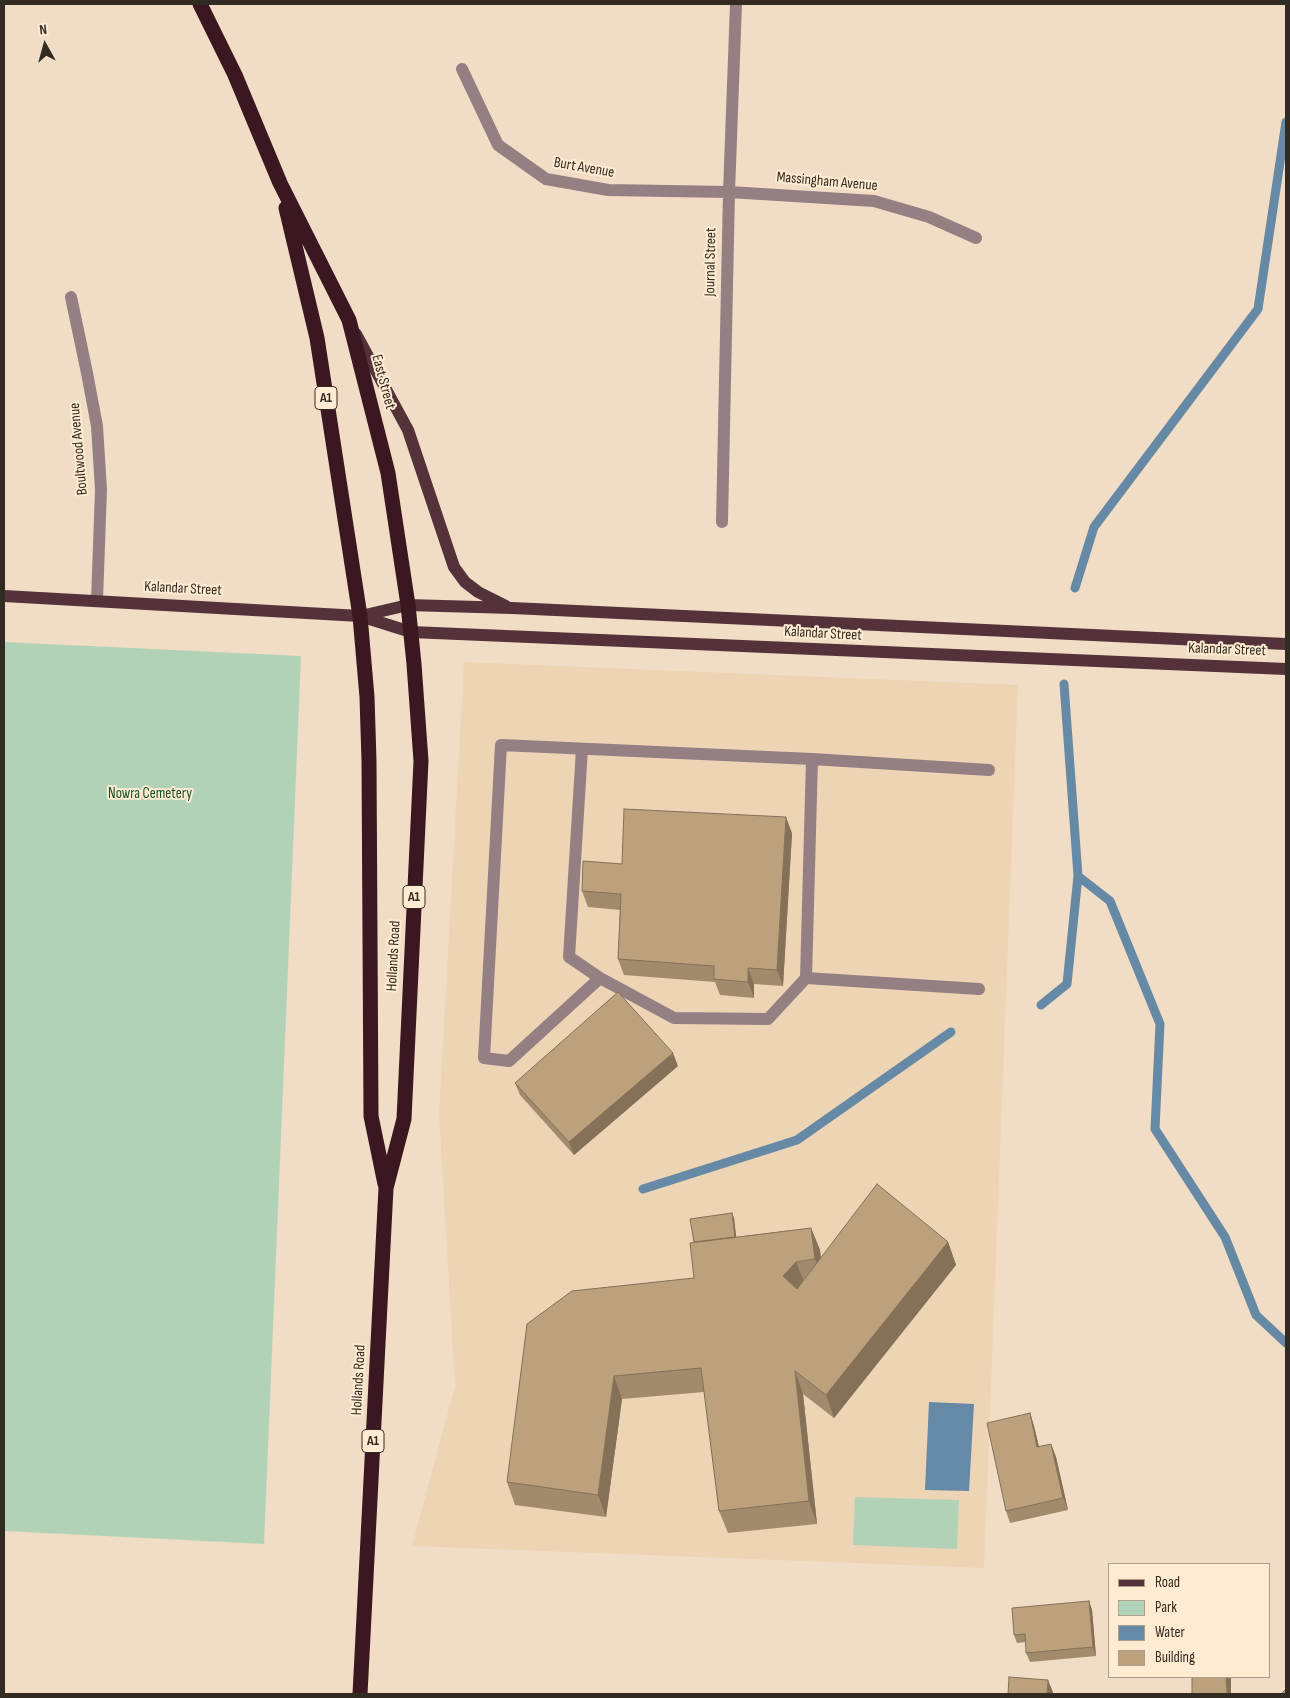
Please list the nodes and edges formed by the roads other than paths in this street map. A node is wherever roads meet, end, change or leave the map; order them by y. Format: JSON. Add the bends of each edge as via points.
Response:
{"nodes":[{"id":1,"x":200,"y":4,"type":"edge"},
{"id":2,"x":736,"y":4,"type":"edge"},
{"id":3,"x":462,"y":69,"type":"dead end"},
{"id":4,"x":280,"y":183,"type":"junction"},
{"id":5,"x":729,"y":192,"type":"junction"},
{"id":6,"x":976,"y":238,"type":"dead end"},
{"id":7,"x":71,"y":297,"type":"dead end"},
{"id":8,"x":349,"y":320,"type":"junction"},
{"id":9,"x":722,"y":522,"type":"dead end"},
{"id":10,"x":4,"y":596,"type":"edge"},
{"id":11,"x":97,"y":600,"type":"junction"},
{"id":12,"x":408,"y":605,"type":"junction"},
{"id":13,"x":512,"y":608,"type":"junction"},
{"id":14,"x":360,"y":616,"type":"junction"},
{"id":15,"x":411,"y":632,"type":"junction"},
{"id":16,"x":1286,"y":644,"type":"edge"},
{"id":17,"x":1286,"y":669,"type":"edge"},
{"id":18,"x":582,"y":748,"type":"junction"},
{"id":19,"x":812,"y":759,"type":"junction"},
{"id":20,"x":989,"y":770,"type":"dead end"},
{"id":21,"x":600,"y":978,"type":"junction"},
{"id":22,"x":806,"y":978,"type":"junction"},
{"id":23,"x":979,"y":989,"type":"dead end"},
{"id":24,"x":386,"y":1188,"type":"junction"},
{"id":25,"x":360,"y":1694,"type":"edge"}],
"edges":[{"from":1,"to":4,"type":"highway","name":"East Street","number":"A1","via":[[235,74]]},
{"from":2,"to":5,"type":"street","name":"Journal Street"},
{"from":3,"to":5,"type":"street","name":"Burt Avenue","via":[[498,145],[546,179],[608,190]]},
{"from":4,"to":8,"type":"highway","name":"East Street","number":"A1"},
{"from":4,"to":14,"type":"highway","name":"East Street","number":"A1","via":[[316,338]]},
{"from":5,"to":6,"type":"street","name":"Massingham Avenue","via":[[874,201],[930,217]]},
{"from":5,"to":9,"type":"street","name":"Journal Street"},
{"from":7,"to":11,"type":"street","name":"Boultwood Avenue","via":[[97,426],[100,490]]},
{"from":8,"to":12,"type":"highway","name":"East Street","number":"A1","via":[[388,473]]},
{"from":8,"to":13,"type":"main road","via":[[408,430],[454,567],[478,592]]},
{"from":10,"to":11,"type":"main road","name":"Kalandar Street"},
{"from":11,"to":14,"type":"main road","name":"Kalandar Street"},
{"from":12,"to":13,"type":"main road","name":"Kalandar Street"},
{"from":12,"to":14,"type":"main road","name":"Kalandar Street"},
{"from":12,"to":15,"type":"highway","name":"Hollands Road","number":"A1"},
{"from":13,"to":16,"type":"main road","name":"Kalandar Street"},
{"from":14,"to":15,"type":"main road","name":"Kalandar Street"},
{"from":14,"to":24,"type":"highway","name":"Hollands Road","number":"A1","via":[[369,761],[371,1116]]},
{"from":15,"to":17,"type":"main road","name":"Kalandar Street"},
{"from":15,"to":24,"type":"highway","name":"Hollands Road","number":"A1","via":[[421,760],[404,1119]]},
{"from":18,"to":19,"type":"street"},
{"from":18,"to":21,"type":"street","via":[[569,957]]},
{"from":18,"to":21,"type":"street","via":[[501,745],[484,1058],[509,1061]]},
{"from":19,"to":20,"type":"street"},
{"from":19,"to":22,"type":"street"},
{"from":21,"to":22,"type":"street","via":[[674,1018],[768,1019]]},
{"from":22,"to":23,"type":"street"},
{"from":24,"to":25,"type":"highway","name":"Hollands Road","number":"A1"}]}
